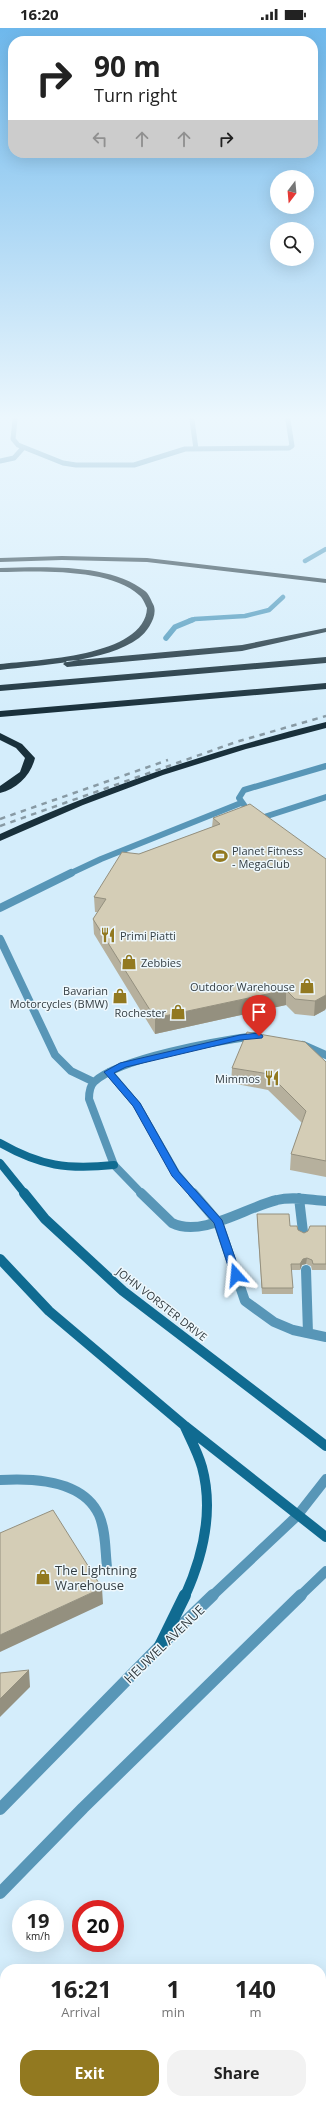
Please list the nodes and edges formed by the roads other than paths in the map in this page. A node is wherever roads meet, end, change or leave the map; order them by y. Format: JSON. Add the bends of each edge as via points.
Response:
{"nodes":[{"id":1,"x":0,"y":560,"type":"edge"},
{"id":2,"x":0,"y":570,"type":"edge"},
{"id":3,"x":326,"y":581,"type":"edge"},
{"id":4,"x":326,"y":630,"type":"edge"},
{"id":5,"x":326,"y":660,"type":"edge"},
{"id":6,"x":0,"y":669,"type":"edge"},
{"id":7,"x":326,"y":686,"type":"edge"},
{"id":8,"x":0,"y":688,"type":"edge"},
{"id":9,"x":0,"y":714,"type":"edge"},
{"id":10,"x":326,"y":725,"type":"edge"},
{"id":11,"x":0,"y":736,"type":"edge"},
{"id":12,"x":326,"y":766,"type":"edge"},
{"id":13,"x":0,"y":790,"type":"edge"},
{"id":14,"x":326,"y":797,"type":"edge"},
{"id":15,"x":241,"y":803,"type":"junction"},
{"id":16,"x":256,"y":814,"type":"junction"},
{"id":17,"x":273,"y":827,"type":"edge"},
{"id":18,"x":0,"y":838,"type":"edge"},
{"id":19,"x":0,"y":908,"type":"edge"},
{"id":20,"x":0,"y":939,"type":"edge"},
{"id":21,"x":265,"y":1036,"type":"edge"},
{"id":22,"x":297,"y":1043,"type":"edge"},
{"id":23,"x":326,"y":1054,"type":"edge"},
{"id":24,"x":109,"y":1072,"type":"junction"},
{"id":25,"x":94,"y":1082,"type":"junction"},
{"id":26,"x":0,"y":1143,"type":"edge"},
{"id":27,"x":0,"y":1163,"type":"edge"},
{"id":28,"x":114,"y":1165,"type":"junction"},
{"id":29,"x":299,"y":1198,"type":"junction"},
{"id":30,"x":326,"y":1201,"type":"edge"},
{"id":31,"x":218,"y":1222,"type":"junction"},
{"id":32,"x":303,"y":1232,"type":"edge"},
{"id":33,"x":0,"y":1259,"type":"edge"},
{"id":34,"x":306,"y":1270,"type":"dead end"},
{"id":35,"x":308,"y":1334,"type":"junction"},
{"id":36,"x":326,"y":1337,"type":"edge"},
{"id":37,"x":185,"y":1426,"type":"junction"},
{"id":38,"x":326,"y":1446,"type":"edge"},
{"id":39,"x":326,"y":1479,"type":"edge"},
{"id":40,"x":0,"y":1480,"type":"edge"},
{"id":41,"x":297,"y":1516,"type":"junction"},
{"id":42,"x":326,"y":1537,"type":"edge"},
{"id":43,"x":107,"y":1567,"type":"dead end"},
{"id":44,"x":326,"y":1572,"type":"edge"},
{"id":45,"x":160,"y":1646,"type":"junction"},
{"id":46,"x":0,"y":1809,"type":"edge"},
{"id":47,"x":0,"y":1893,"type":"edge"}],
"edges":[{"from":1,"to":3,"type":"highway","via":[[146,560]]},
{"from":2,"to":6,"type":"highway","via":[[75,570],[106,576],[140,593],[151,607],[151,613],[136,636],[112,647]]},
{"from":4,"to":6,"type":"highway","via":[[242,648]]},
{"from":5,"to":8,"type":"highway"},
{"from":7,"to":9,"type":"highway"},
{"from":10,"to":18,"type":"highway","via":[[186,764],[53,814]]},
{"from":11,"to":13,"type":"highway","via":[[19,746],[30,758],[22,777]]},
{"from":12,"to":15,"type":"street","via":[[244,790],[238,798]]},
{"from":14,"to":16,"type":"street"},
{"from":15,"to":16,"type":"street"},
{"from":15,"to":19,"type":"street","via":[[101,859]]},
{"from":16,"to":17,"type":"street"},
{"from":20,"to":25,"type":"street","via":[[60,1063]]},
{"from":21,"to":24,"type":"street","via":[[220,1042],[123,1065]]},
{"from":22,"to":23,"type":"street"},
{"from":24,"to":25,"type":"street"},
{"from":24,"to":31,"type":"street","via":[[137,1105],[176,1174]]},
{"from":25,"to":28,"type":"street","via":[[89,1093],[90,1104]]},
{"from":26,"to":28,"type":"main road","via":[[27,1158],[55,1167],[75,1169]]},
{"from":27,"to":38,"type":"main road","name":"JOHN VORSTER DRIVE","via":[[45,1219],[122,1291]]},
{"from":28,"to":31,"type":"street","via":[[126,1180],[172,1223],[191,1228]]},
{"from":29,"to":30,"type":"street"},
{"from":29,"to":31,"type":"street","via":[[277,1200]]},
{"from":29,"to":32,"type":"street"},
{"from":31,"to":35,"type":"street","via":[[245,1301],[274,1322]]},
{"from":33,"to":37,"type":"main road","via":[[49,1310]]},
{"from":34,"to":35,"type":"street"},
{"from":35,"to":36,"type":"street"},
{"from":37,"to":41,"type":"main road"},
{"from":37,"to":45,"type":"main road","via":[[203,1471],[207,1502],[206,1539],[191,1585]]},
{"from":39,"to":41,"type":"street","name":"HEUWEL AVENUE"},
{"from":40,"to":43,"type":"street","via":[[51,1482],[84,1496],[98,1513],[104,1532]]},
{"from":41,"to":42,"type":"main road"},
{"from":41,"to":45,"type":"street","name":"HEUWEL AVENUE"},
{"from":44,"to":47,"type":"street","via":[[83,1808]]},
{"from":45,"to":46,"type":"street","name":"HEUWEL AVENUE"}]}
